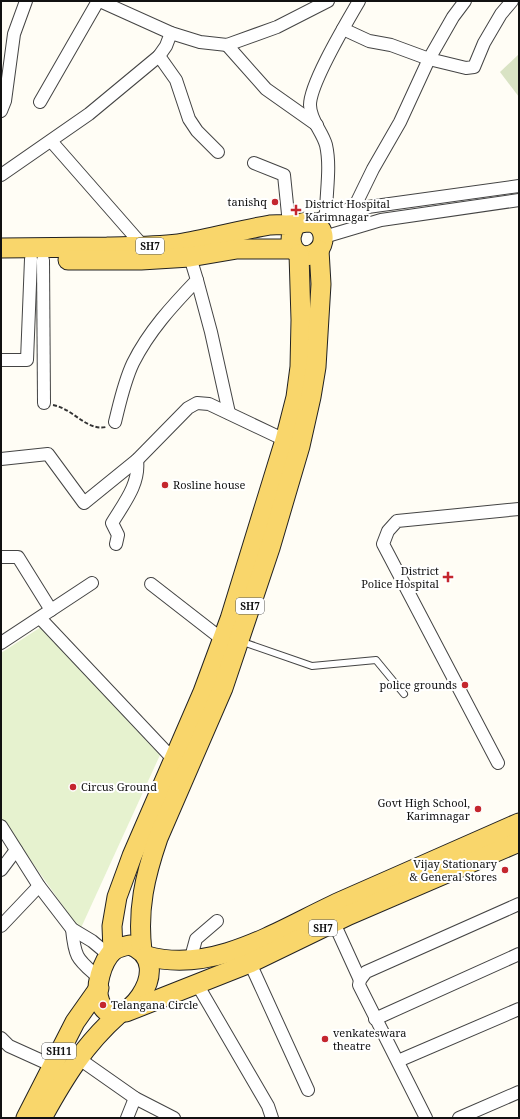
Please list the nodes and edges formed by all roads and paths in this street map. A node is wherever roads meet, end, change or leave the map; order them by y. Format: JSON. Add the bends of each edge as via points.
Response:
{"nodes":[{"id":1,"x":26,"y":1,"type":"edge"},
{"id":2,"x":99,"y":1,"type":"edge"},
{"id":3,"x":328,"y":1,"type":"edge"},
{"id":4,"x":359,"y":1,"type":"edge"},
{"id":5,"x":465,"y":1,"type":"edge"},
{"id":6,"x":512,"y":1,"type":"edge"},
{"id":7,"x":122,"y":5,"type":"edge"},
{"id":8,"x":343,"y":29,"type":"junction"},
{"id":9,"x":171,"y":33,"type":"junction"},
{"id":10,"x":227,"y":45,"type":"junction"},
{"id":11,"x":159,"y":56,"type":"junction"},
{"id":12,"x":429,"y":60,"type":"junction"},
{"id":13,"x":40,"y":102,"type":"dead end"},
{"id":14,"x":1,"y":111,"type":"edge"},
{"id":15,"x":318,"y":126,"type":"junction"},
{"id":16,"x":51,"y":141,"type":"junction"},
{"id":17,"x":218,"y":152,"type":"dead end"},
{"id":18,"x":254,"y":162,"type":"dead end"},
{"id":19,"x":1,"y":175,"type":"edge"},
{"id":20,"x":519,"y":186,"type":"edge"},
{"id":21,"x":519,"y":200,"type":"edge"},
{"id":22,"x":353,"y":210,"type":"junction"},
{"id":23,"x":306,"y":221,"type":"junction"},
{"id":24,"x":321,"y":244,"type":"junction"},
{"id":25,"x":142,"y":246,"type":"junction"},
{"id":26,"x":1,"y":248,"type":"edge"},
{"id":27,"x":296,"y":252,"type":"junction"},
{"id":28,"x":190,"y":257,"type":"junction"},
{"id":29,"x":1,"y":260,"type":"edge"},
{"id":30,"x":37,"y":260,"type":"junction"},
{"id":31,"x":197,"y":280,"type":"junction"},
{"id":32,"x":1,"y":360,"type":"edge"},
{"id":33,"x":44,"y":403,"type":"joint"},
{"id":34,"x":229,"y":413,"type":"junction"},
{"id":35,"x":115,"y":422,"type":"joint"},
{"id":36,"x":285,"y":440,"type":"junction"},
{"id":37,"x":1,"y":459,"type":"edge"},
{"id":38,"x":137,"y":460,"type":"junction"},
{"id":39,"x":519,"y":509,"type":"edge"},
{"id":40,"x":116,"y":544,"type":"dead end"},
{"id":41,"x":1,"y":557,"type":"edge"},
{"id":42,"x":92,"y":583,"type":"dead end"},
{"id":43,"x":152,"y":584,"type":"dead end"},
{"id":44,"x":52,"y":610,"type":"junction"},
{"id":45,"x":40,"y":618,"type":"junction"},
{"id":46,"x":230,"y":640,"type":"junction"},
{"id":47,"x":1,"y":643,"type":"edge"},
{"id":48,"x":404,"y":694,"type":"dead end"},
{"id":49,"x":174,"y":760,"type":"junction"},
{"id":50,"x":498,"y":764,"type":"dead end"},
{"id":51,"x":519,"y":823,"type":"edge"},
{"id":52,"x":1,"y":826,"type":"edge"},
{"id":53,"x":519,"y":842,"type":"edge"},
{"id":54,"x":16,"y":850,"type":"junction"},
{"id":55,"x":1,"y":870,"type":"edge"},
{"id":56,"x":39,"y":886,"type":"junction"},
{"id":57,"x":519,"y":904,"type":"edge"},
{"id":58,"x":217,"y":921,"type":"dead end"},
{"id":59,"x":334,"y":923,"type":"junction"},
{"id":60,"x":1,"y":926,"type":"edge"},
{"id":61,"x":72,"y":929,"type":"junction"},
{"id":62,"x":112,"y":953,"type":"junction"},
{"id":63,"x":145,"y":953,"type":"junction"},
{"id":64,"x":519,"y":954,"type":"edge"},
{"id":65,"x":190,"y":961,"type":"junction"},
{"id":66,"x":250,"y":963,"type":"junction"},
{"id":67,"x":360,"y":980,"type":"junction"},
{"id":68,"x":99,"y":983,"type":"junction"},
{"id":69,"x":197,"y":984,"type":"junction"},
{"id":70,"x":519,"y":1009,"type":"edge"},
{"id":71,"x":122,"y":1013,"type":"junction"},
{"id":72,"x":375,"y":1019,"type":"junction"},
{"id":73,"x":1,"y":1038,"type":"edge"},
{"id":74,"x":78,"y":1058,"type":"junction"},
{"id":75,"x":398,"y":1061,"type":"junction"},
{"id":76,"x":51,"y":1065,"type":"junction"},
{"id":77,"x":308,"y":1090,"type":"dead end"},
{"id":78,"x":519,"y":1092,"type":"edge"},
{"id":79,"x":136,"y":1098,"type":"junction"},
{"id":80,"x":26,"y":1118,"type":"edge"},
{"id":81,"x":42,"y":1118,"type":"edge"},
{"id":82,"x":127,"y":1118,"type":"edge"},
{"id":83,"x":174,"y":1118,"type":"edge"},
{"id":84,"x":272,"y":1118,"type":"edge"},
{"id":85,"x":426,"y":1118,"type":"edge"},
{"id":86,"x":459,"y":1118,"type":"edge"}],
"edges":[{"from":1,"to":14,"type":"street","via":[[14,34],[5,101]]},
{"from":2,"to":7,"type":"street"},
{"from":2,"to":13,"type":"street"},
{"from":3,"to":10,"type":"street","via":[[277,27]]},
{"from":4,"to":8,"type":"street"},
{"from":5,"to":12,"type":"street"},
{"from":6,"to":12,"type":"street","via":[[484,43],[474,67],[466,68]]},
{"from":7,"to":9,"type":"street"},
{"from":8,"to":12,"type":"street","via":[[369,42],[391,44]]},
{"from":8,"to":15,"type":"street","via":[[315,87],[310,105],[311,114]]},
{"from":9,"to":10,"type":"street","via":[[200,42]]},
{"from":9,"to":11,"type":"street"},
{"from":10,"to":15,"type":"street","via":[[266,89]]},
{"from":11,"to":16,"type":"street","via":[[89,114]]},
{"from":11,"to":17,"type":"street","via":[[176,80],[197,131]]},
{"from":12,"to":22,"type":"street","via":[[400,122]]},
{"from":15,"to":23,"type":"street","via":[[328,162],[326,192]]},
{"from":16,"to":19,"type":"street"},
{"from":16,"to":25,"type":"street"},
{"from":18,"to":23,"type":"street","via":[[284,174]]},
{"from":20,"to":22,"type":"street"},
{"from":21,"to":24,"type":"street","via":[[381,220]]},
{"from":22,"to":23,"type":"street"},
{"from":23,"to":24,"type":"main road","via":[[322,231]]},
{"from":23,"to":25,"type":"main road","number":"SH7","via":[[271,225],[182,243]]},
{"from":23,"to":27,"type":"main road","number":"SH7","via":[[292,230],[290,236],[290,243]]},
{"from":24,"to":27,"type":"main road","number":"SH7","via":[[313,254],[306,256]]},
{"from":24,"to":46,"type":"main road","number":"SH7","via":[[320,312],[311,397],[300,446],[270,548]]},
{"from":25,"to":26,"type":"main road","number":"SH7"},
{"from":27,"to":28,"type":"main road","number":"SH7","via":[[236,249]]},
{"from":27,"to":36,"type":"main road","number":"SH7","via":[[301,320],[300,367],[296,397]]},
{"from":28,"to":30,"type":"main road","number":"SH7","via":[[141,260]]},
{"from":28,"to":31,"type":"street"},
{"from":29,"to":30,"type":"main road","number":"SH7"},
{"from":30,"to":32,"type":"street","via":[[27,360]]},
{"from":30,"to":33,"type":"street"},
{"from":31,"to":34,"type":"street"},
{"from":31,"to":35,"type":"street","via":[[155,327],[133,363]]},
{"from":33,"to":35,"type":"path","via":[[69,410],[96,428],[105,428]]},
{"from":34,"to":36,"type":"street"},
{"from":34,"to":38,"type":"street","via":[[209,404],[197,403],[178,416]]},
{"from":36,"to":46,"type":"main road","number":"SH7"},
{"from":37,"to":38,"type":"street","via":[[48,454],[84,504]]},
{"from":38,"to":40,"type":"street","via":[[136,480],[112,524],[118,535]]},
{"from":39,"to":50,"type":"street","via":[[397,520],[388,531],[383,544]]},
{"from":41,"to":44,"type":"street","via":[[18,557]]},
{"from":42,"to":44,"type":"street"},
{"from":43,"to":46,"type":"street"},
{"from":44,"to":45,"type":"street"},
{"from":45,"to":47,"type":"street"},
{"from":45,"to":49,"type":"street"},
{"from":46,"to":48,"type":"lane","via":[[312,666],[376,660]]},
{"from":46,"to":49,"type":"main road","number":"SH7"},
{"from":46,"to":63,"type":"main road","number":"SH7","via":[[223,688],[150,860],[142,893],[140,930]]},
{"from":49,"to":62,"type":"main road","number":"SH7","via":[[117,897],[112,926]]},
{"from":51,"to":65,"type":"main road","number":"SH7","via":[[266,937],[235,949]]},
{"from":52,"to":54,"type":"street"},
{"from":53,"to":59,"type":"main road","number":"SH7"},
{"from":54,"to":55,"type":"street"},
{"from":54,"to":56,"type":"street"},
{"from":56,"to":60,"type":"street"},
{"from":56,"to":61,"type":"street"},
{"from":57,"to":67,"type":"street","via":[[366,972]]},
{"from":58,"to":65,"type":"street","via":[[196,940]]},
{"from":59,"to":66,"type":"main road","number":"SH7"},
{"from":59,"to":67,"type":"street"},
{"from":61,"to":62,"type":"street"},
{"from":61,"to":68,"type":"street","via":[[74,948],[79,960]]},
{"from":62,"to":63,"type":"main road","number":"SH7","via":[[122,946],[130,945]]},
{"from":62,"to":68,"type":"main road","number":"SH7","via":[[106,961]]},
{"from":63,"to":65,"type":"main road","number":"SH7","via":[[171,961]]},
{"from":63,"to":71,"type":"main road","number":"SH7","via":[[150,971],[146,983],[134,1006]]},
{"from":64,"to":72,"type":"street"},
{"from":66,"to":69,"type":"main road","number":"SH7"},
{"from":66,"to":77,"type":"street"},
{"from":67,"to":72,"type":"street","via":[[359,985]]},
{"from":68,"to":71,"type":"main road","via":[[98,999],[101,1005],[111,1013]]},
{"from":68,"to":76,"type":"main road","number":"SH11"},
{"from":69,"to":71,"type":"main road","number":"SH7"},
{"from":69,"to":84,"type":"street","via":[[268,1106]]},
{"from":70,"to":75,"type":"street"},
{"from":71,"to":74,"type":"main road","number":"SH11","via":[[100,1031]]},
{"from":72,"to":75,"type":"street"},
{"from":73,"to":76,"type":"street","via":[[9,1046]]},
{"from":74,"to":79,"type":"street"},
{"from":74,"to":81,"type":"main road","number":"SH11"},
{"from":75,"to":85,"type":"street"},
{"from":76,"to":80,"type":"main road","number":"SH11"},
{"from":78,"to":86,"type":"street"},
{"from":79,"to":82,"type":"street"},
{"from":79,"to":83,"type":"street"}]}
